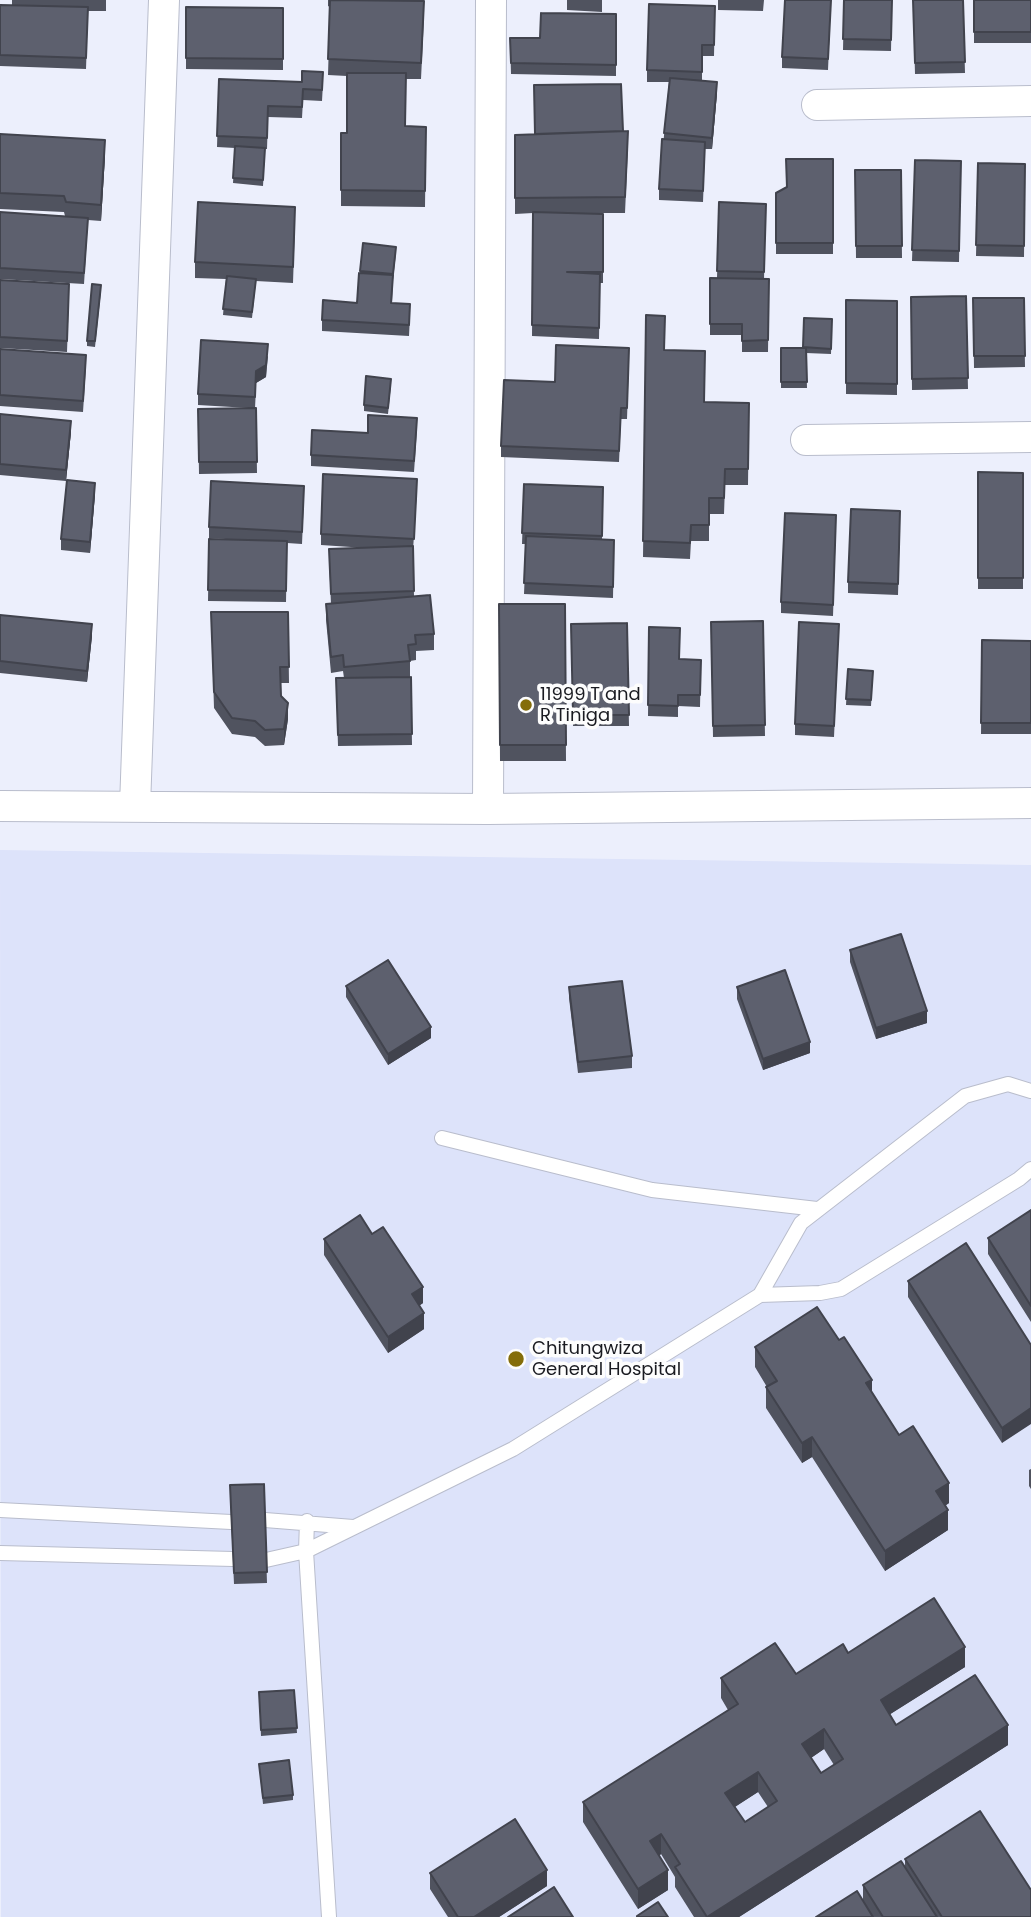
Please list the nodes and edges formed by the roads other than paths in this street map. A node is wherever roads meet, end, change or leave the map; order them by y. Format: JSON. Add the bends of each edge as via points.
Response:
{"nodes":[{"id":1,"x":164,"y":0,"type":"edge"},
{"id":2,"x":491,"y":0,"type":"edge"},
{"id":3,"x":1031,"y":101,"type":"edge"},
{"id":4,"x":817,"y":105,"type":"dead end"},
{"id":5,"x":1031,"y":437,"type":"edge"},
{"id":6,"x":806,"y":440,"type":"dead end"},
{"id":7,"x":1031,"y":803,"type":"edge"},
{"id":8,"x":0,"y":806,"type":"edge"},
{"id":9,"x":135,"y":806,"type":"junction"},
{"id":10,"x":488,"y":809,"type":"junction"},
{"id":11,"x":1031,"y":1091,"type":"edge"},
{"id":12,"x":442,"y":1138,"type":"dead end"},
{"id":13,"x":1031,"y":1169,"type":"edge"},
{"id":14,"x":817,"y":1209,"type":"junction"},
{"id":15,"x":760,"y":1295,"type":"junction"},
{"id":16,"x":0,"y":1510,"type":"edge"},
{"id":17,"x":265,"y":1520,"type":"edge"},
{"id":18,"x":232,"y":1521,"type":"edge"},
{"id":19,"x":307,"y":1521,"type":"junction"},
{"id":20,"x":355,"y":1527,"type":"junction"},
{"id":21,"x":306,"y":1551,"type":"junction"},
{"id":22,"x":0,"y":1553,"type":"edge"},
{"id":23,"x":233,"y":1559,"type":"edge"},
{"id":24,"x":266,"y":1560,"type":"edge"},
{"id":25,"x":329,"y":1917,"type":"edge"}],
"edges":[{"from":1,"to":9,"type":"street"},
{"from":2,"to":10,"type":"street"},
{"from":3,"to":4,"type":"street"},
{"from":5,"to":6,"type":"street"},
{"from":7,"to":10,"type":"street"},
{"from":8,"to":9,"type":"street"},
{"from":9,"to":10,"type":"street"},
{"from":11,"to":14,"type":"lane","via":[[1008,1084],[965,1096]]},
{"from":12,"to":14,"type":"lane","via":[[652,1190]]},
{"from":13,"to":15,"type":"lane","via":[[841,1290]]},
{"from":14,"to":15,"type":"lane","via":[[801,1223]]},
{"from":15,"to":20,"type":"lane","via":[[513,1449]]},
{"from":16,"to":18,"type":"lane"},
{"from":17,"to":19,"type":"lane"},
{"from":19,"to":20,"type":"lane"},
{"from":19,"to":21,"type":"lane"},
{"from":20,"to":21,"type":"lane"},
{"from":21,"to":24,"type":"lane"},
{"from":21,"to":25,"type":"lane"},
{"from":22,"to":23,"type":"lane"}]}
